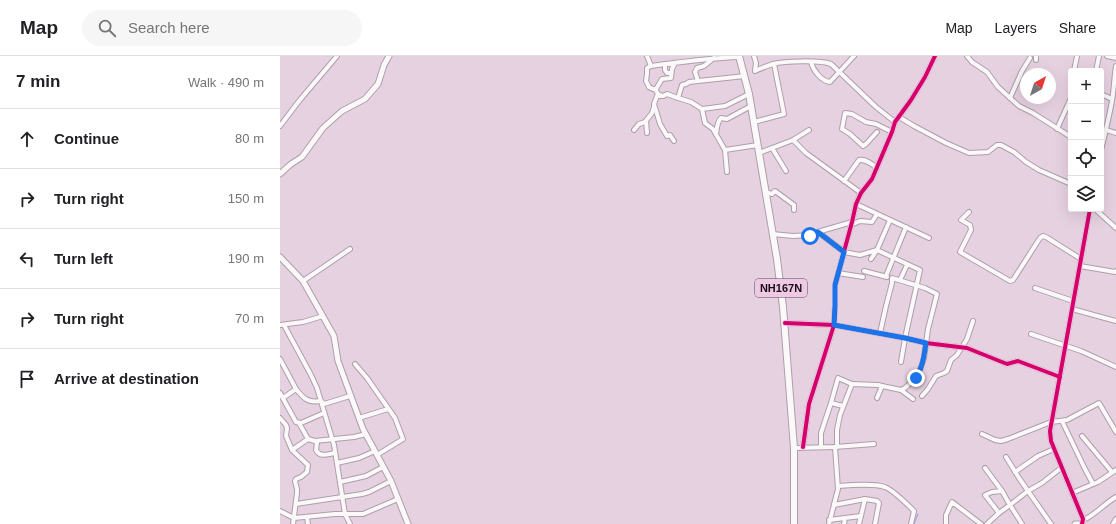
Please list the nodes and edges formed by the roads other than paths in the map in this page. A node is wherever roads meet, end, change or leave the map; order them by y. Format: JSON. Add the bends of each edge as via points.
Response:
{"nodes":[{"id":1,"x":337,"y":56,"type":"edge"},
{"id":2,"x":389,"y":56,"type":"edge"},
{"id":3,"x":647,"y":56,"type":"edge"},
{"id":4,"x":754,"y":56,"type":"edge"},
{"id":5,"x":789,"y":56,"type":"edge"},
{"id":6,"x":854,"y":56,"type":"edge"},
{"id":7,"x":935,"y":56,"type":"edge"},
{"id":8,"x":967,"y":56,"type":"edge"},
{"id":9,"x":1077,"y":56,"type":"edge"},
{"id":10,"x":1099,"y":56,"type":"edge"},
{"id":11,"x":1107,"y":56,"type":"edge"},
{"id":12,"x":739,"y":57,"type":"edge"},
{"id":13,"x":714,"y":58,"type":"junction"},
{"id":14,"x":1030,"y":58,"type":"dead end"},
{"id":15,"x":1116,"y":58,"type":"edge"},
{"id":16,"x":789,"y":62,"type":"junction"},
{"id":17,"x":811,"y":62,"type":"junction"},
{"id":18,"x":675,"y":63,"type":"junction"},
{"id":19,"x":665,"y":64,"type":"junction"},
{"id":20,"x":774,"y":64,"type":"junction"},
{"id":21,"x":651,"y":66,"type":"junction"},
{"id":22,"x":1116,"y":66,"type":"edge"},
{"id":23,"x":1075,"y":68,"type":"edge"},
{"id":24,"x":1097,"y":68,"type":"edge"},
{"id":25,"x":840,"y":72,"type":"junction"},
{"id":26,"x":671,"y":73,"type":"junction"},
{"id":27,"x":745,"y":76,"type":"junction"},
{"id":28,"x":698,"y":82,"type":"junction"},
{"id":29,"x":1115,"y":86,"type":"edge"},
{"id":30,"x":655,"y":89,"type":"junction"},
{"id":31,"x":749,"y":94,"type":"junction"},
{"id":32,"x":1104,"y":95,"type":"edge"},
{"id":33,"x":663,"y":96,"type":"junction"},
{"id":34,"x":678,"y":98,"type":"junction"},
{"id":35,"x":1010,"y":98,"type":"junction"},
{"id":36,"x":1112,"y":99,"type":"junction"},
{"id":37,"x":654,"y":104,"type":"junction"},
{"id":38,"x":1068,"y":104,"type":"edge"},
{"id":39,"x":751,"y":106,"type":"junction"},
{"id":40,"x":702,"y":109,"type":"junction"},
{"id":41,"x":899,"y":116,"type":"junction"},
{"id":42,"x":646,"y":121,"type":"junction"},
{"id":43,"x":754,"y":122,"type":"junction"},
{"id":44,"x":895,"y":122,"type":"junction"},
{"id":45,"x":280,"y":126,"type":"edge"},
{"id":46,"x":1057,"y":129,"type":"junction"},
{"id":47,"x":634,"y":130,"type":"dead end"},
{"id":48,"x":809,"y":130,"type":"dead end"},
{"id":49,"x":1106,"y":130,"type":"junction"},
{"id":50,"x":647,"y":132,"type":"dead end"},
{"id":51,"x":877,"y":132,"type":"dead end"},
{"id":52,"x":892,"y":132,"type":"junction"},
{"id":53,"x":1116,"y":132,"type":"edge"},
{"id":54,"x":716,"y":134,"type":"junction"},
{"id":55,"x":1068,"y":135,"type":"edge"},
{"id":56,"x":793,"y":140,"type":"junction"},
{"id":57,"x":1104,"y":140,"type":"edge"},
{"id":58,"x":674,"y":141,"type":"dead end"},
{"id":59,"x":758,"y":145,"type":"junction"},
{"id":60,"x":772,"y":148,"type":"junction"},
{"id":61,"x":725,"y":150,"type":"junction"},
{"id":62,"x":759,"y":153,"type":"junction"},
{"id":63,"x":877,"y":168,"type":"junction"},
{"id":64,"x":786,"y":171,"type":"dead end"},
{"id":65,"x":727,"y":172,"type":"dead end"},
{"id":66,"x":280,"y":174,"type":"edge"},
{"id":67,"x":844,"y":181,"type":"junction"},
{"id":68,"x":1068,"y":183,"type":"edge"},
{"id":69,"x":765,"y":192,"type":"junction"},
{"id":70,"x":861,"y":193,"type":"junction"},
{"id":71,"x":856,"y":204,"type":"junction"},
{"id":72,"x":794,"y":210,"type":"dead end"},
{"id":73,"x":969,"y":212,"type":"dead end"},
{"id":74,"x":1089,"y":212,"type":"edge"},
{"id":75,"x":1098,"y":212,"type":"edge"},
{"id":76,"x":877,"y":214,"type":"junction"},
{"id":77,"x":890,"y":220,"type":"junction"},
{"id":78,"x":852,"y":224,"type":"junction"},
{"id":79,"x":906,"y":227,"type":"junction"},
{"id":80,"x":1116,"y":228,"type":"edge"},
{"id":81,"x":818,"y":232,"type":"junction"},
{"id":82,"x":772,"y":234,"type":"junction"},
{"id":83,"x":929,"y":238,"type":"dead end"},
{"id":84,"x":350,"y":249,"type":"dead end"},
{"id":85,"x":877,"y":250,"type":"junction"},
{"id":86,"x":844,"y":252,"type":"junction"},
{"id":87,"x":280,"y":257,"type":"edge"},
{"id":88,"x":893,"y":258,"type":"junction"},
{"id":89,"x":871,"y":259,"type":"dead end"},
{"id":90,"x":1081,"y":259,"type":"junction"},
{"id":91,"x":907,"y":265,"type":"junction"},
{"id":92,"x":1080,"y":266,"type":"junction"},
{"id":93,"x":864,"y":270,"type":"dead end"},
{"id":94,"x":1116,"y":271,"type":"edge"},
{"id":95,"x":838,"y":273,"type":"junction"},
{"id":96,"x":886,"y":276,"type":"junction"},
{"id":97,"x":863,"y":277,"type":"dead end"},
{"id":98,"x":892,"y":278,"type":"junction"},
{"id":99,"x":900,"y":280,"type":"junction"},
{"id":100,"x":303,"y":282,"type":"junction"},
{"id":101,"x":917,"y":286,"type":"junction"},
{"id":102,"x":1035,"y":288,"type":"dead end"},
{"id":103,"x":1074,"y":301,"type":"junction"},
{"id":104,"x":1072,"y":309,"type":"junction"},
{"id":105,"x":323,"y":316,"type":"junction"},
{"id":106,"x":973,"y":321,"type":"dead end"},
{"id":107,"x":1116,"y":321,"type":"edge"},
{"id":108,"x":785,"y":323,"type":"junction"},
{"id":109,"x":282,"y":325,"type":"edge"},
{"id":110,"x":834,"y":325,"type":"junction"},
{"id":111,"x":880,"y":334,"type":"junction"},
{"id":112,"x":1031,"y":334,"type":"dead end"},
{"id":113,"x":905,"y":338,"type":"junction"},
{"id":114,"x":926,"y":343,"type":"junction"},
{"id":115,"x":1066,"y":345,"type":"junction"},
{"id":116,"x":961,"y":347,"type":"junction"},
{"id":117,"x":280,"y":360,"type":"edge"},
{"id":118,"x":901,"y":362,"type":"dead end"},
{"id":119,"x":355,"y":364,"type":"dead end"},
{"id":120,"x":1116,"y":367,"type":"edge"},
{"id":121,"x":1060,"y":377,"type":"junction"},
{"id":122,"x":852,"y":384,"type":"junction"},
{"id":123,"x":882,"y":386,"type":"junction"},
{"id":124,"x":296,"y":389,"type":"junction"},
{"id":125,"x":901,"y":390,"type":"junction"},
{"id":126,"x":280,"y":393,"type":"edge"},
{"id":127,"x":350,"y":396,"type":"junction"},
{"id":128,"x":922,"y":396,"type":"dead end"},
{"id":129,"x":283,"y":398,"type":"junction"},
{"id":130,"x":877,"y":398,"type":"dead end"},
{"id":131,"x":913,"y":399,"type":"dead end"},
{"id":132,"x":321,"y":401,"type":"junction"},
{"id":133,"x":831,"y":403,"type":"junction"},
{"id":134,"x":843,"y":406,"type":"junction"},
{"id":135,"x":388,"y":409,"type":"junction"},
{"id":136,"x":324,"y":413,"type":"junction"},
{"id":137,"x":280,"y":418,"type":"edge"},
{"id":138,"x":359,"y":418,"type":"junction"},
{"id":139,"x":1062,"y":421,"type":"junction"},
{"id":140,"x":1051,"y":422,"type":"junction"},
{"id":141,"x":299,"y":423,"type":"junction"},
{"id":142,"x":1116,"y":432,"type":"edge"},
{"id":143,"x":366,"y":434,"type":"junction"},
{"id":144,"x":982,"y":434,"type":"dead end"},
{"id":145,"x":1082,"y":436,"type":"dead end"},
{"id":146,"x":308,"y":439,"type":"junction"},
{"id":147,"x":332,"y":440,"type":"junction"},
{"id":148,"x":315,"y":441,"type":"junction"},
{"id":149,"x":874,"y":444,"type":"dead end"},
{"id":150,"x":836,"y":446,"type":"junction"},
{"id":151,"x":821,"y":447,"type":"junction"},
{"id":152,"x":794,"y":448,"type":"junction"},
{"id":153,"x":803,"y":448,"type":"junction"},
{"id":154,"x":1054,"y":449,"type":"junction"},
{"id":155,"x":292,"y":450,"type":"junction"},
{"id":156,"x":335,"y":453,"type":"junction"},
{"id":157,"x":376,"y":453,"type":"junction"},
{"id":158,"x":1006,"y":458,"type":"dead end"},
{"id":159,"x":337,"y":463,"type":"junction"},
{"id":160,"x":383,"y":467,"type":"junction"},
{"id":161,"x":985,"y":468,"type":"dead end"},
{"id":162,"x":1061,"y":468,"type":"junction"},
{"id":163,"x":1114,"y":471,"type":"edge"},
{"id":164,"x":1015,"y":472,"type":"junction"},
{"id":165,"x":391,"y":481,"type":"junction"},
{"id":166,"x":340,"y":482,"type":"junction"},
{"id":167,"x":1093,"y":484,"type":"junction"},
{"id":168,"x":838,"y":486,"type":"junction"},
{"id":169,"x":1002,"y":491,"type":"junction"},
{"id":170,"x":1028,"y":491,"type":"junction"},
{"id":171,"x":1072,"y":493,"type":"junction"},
{"id":172,"x":1116,"y":497,"type":"edge"},
{"id":173,"x":342,"y":498,"type":"junction"},
{"id":174,"x":398,"y":499,"type":"junction"},
{"id":175,"x":865,"y":499,"type":"junction"},
{"id":176,"x":296,"y":504,"type":"junction"},
{"id":177,"x":834,"y":505,"type":"junction"},
{"id":178,"x":1010,"y":505,"type":"junction"},
{"id":179,"x":280,"y":511,"type":"edge"},
{"id":180,"x":999,"y":513,"type":"junction"},
{"id":181,"x":344,"y":514,"type":"junction"},
{"id":182,"x":861,"y":516,"type":"junction"},
{"id":183,"x":307,"y":517,"type":"junction"},
{"id":184,"x":294,"y":518,"type":"junction"},
{"id":185,"x":845,"y":518,"type":"junction"},
{"id":186,"x":1116,"y":519,"type":"edge"},
{"id":187,"x":829,"y":522,"type":"edge"},
{"id":188,"x":1079,"y":523,"type":"edge"},
{"id":189,"x":293,"y":524,"type":"edge"},
{"id":190,"x":308,"y":524,"type":"edge"},
{"id":191,"x":350,"y":524,"type":"edge"},
{"id":192,"x":408,"y":524,"type":"edge"},
{"id":193,"x":794,"y":524,"type":"edge"},
{"id":194,"x":844,"y":524,"type":"edge"},
{"id":195,"x":859,"y":524,"type":"edge"},
{"id":196,"x":874,"y":524,"type":"edge"},
{"id":197,"x":911,"y":524,"type":"edge"},
{"id":198,"x":946,"y":524,"type":"edge"},
{"id":199,"x":981,"y":524,"type":"edge"},
{"id":200,"x":987,"y":524,"type":"edge"},
{"id":201,"x":1022,"y":524,"type":"edge"},
{"id":202,"x":1051,"y":524,"type":"edge"},
{"id":203,"x":1113,"y":524,"type":"edge"}],
"edges":[{"from":1,"to":45,"type":"street"},
{"from":2,"to":66,"type":"street","via":[[378,84],[365,99],[337,115],[323,128],[302,157]]},
{"from":3,"to":21,"type":"street"},
{"from":4,"to":20,"type":"street","via":[[755,71]]},
{"from":5,"to":16,"type":"street"},
{"from":6,"to":25,"type":"street"},
{"from":7,"to":41,"type":"street","via":[[925,77]]},
{"from":8,"to":35,"type":"street","via":[[987,72]]},
{"from":9,"to":23,"type":"street"},
{"from":10,"to":24,"type":"street"},
{"from":11,"to":15,"type":"street"},
{"from":12,"to":13,"type":"street"},
{"from":12,"to":27,"type":"highway","number":"NH167N"},
{"from":13,"to":18,"type":"street"},
{"from":13,"to":28,"type":"street","via":[[697,68],[695,72]]},
{"from":14,"to":35,"type":"street"},
{"from":16,"to":17,"type":"street"},
{"from":16,"to":20,"type":"street"},
{"from":17,"to":25,"type":"street","via":[[831,64]]},
{"from":17,"to":25,"type":"street","via":[[816,72],[828,82]]},
{"from":18,"to":19,"type":"street"},
{"from":18,"to":26,"type":"street"},
{"from":19,"to":21,"type":"street"},
{"from":19,"to":26,"type":"street","via":[[665,70]]},
{"from":20,"to":43,"type":"street","via":[[784,114]]},
{"from":21,"to":30,"type":"street","via":[[647,68],[646,81],[649,87]]},
{"from":22,"to":29,"type":"street"},
{"from":25,"to":44,"type":"street"},
{"from":26,"to":30,"type":"street","via":[[671,78],[662,78]]},
{"from":27,"to":28,"type":"street"},
{"from":27,"to":31,"type":"highway","number":"NH167N"},
{"from":28,"to":34,"type":"street","via":[[682,85]]},
{"from":29,"to":36,"type":"street"},
{"from":30,"to":33,"type":"street"},
{"from":31,"to":39,"type":"highway","number":"NH167N"},
{"from":31,"to":40,"type":"street","via":[[724,106]]},
{"from":32,"to":36,"type":"street"},
{"from":33,"to":34,"type":"street","via":[[666,94]]},
{"from":33,"to":37,"type":"street","via":[[657,96]]},
{"from":34,"to":40,"type":"street"},
{"from":35,"to":46,"type":"street"},
{"from":36,"to":49,"type":"street"},
{"from":37,"to":42,"type":"street","via":[[652,113]]},
{"from":37,"to":58,"type":"street","via":[[660,124],[667,136],[670,135]]},
{"from":38,"to":46,"type":"street"},
{"from":39,"to":43,"type":"highway","number":"NH167N"},
{"from":39,"to":54,"type":"street","via":[[727,119],[721,118]]},
{"from":40,"to":54,"type":"street","via":[[705,123]]},
{"from":41,"to":44,"type":"street"},
{"from":41,"to":68,"type":"street","via":[[969,153],[988,152],[1001,145],[1039,170]]},
{"from":42,"to":47,"type":"street"},
{"from":42,"to":50,"type":"street"},
{"from":43,"to":59,"type":"highway","number":"NH167N"},
{"from":44,"to":52,"type":"street"},
{"from":46,"to":55,"type":"street"},
{"from":48,"to":56,"type":"street"},
{"from":49,"to":53,"type":"street"},
{"from":49,"to":57,"type":"street"},
{"from":51,"to":52,"type":"street","via":[[863,146],[842,129],[845,113]]},
{"from":52,"to":63,"type":"street"},
{"from":54,"to":61,"type":"street"},
{"from":56,"to":60,"type":"street"},
{"from":56,"to":67,"type":"street"},
{"from":59,"to":61,"type":"street"},
{"from":59,"to":62,"type":"highway","number":"NH167N"},
{"from":60,"to":62,"type":"street"},
{"from":60,"to":64,"type":"street"},
{"from":61,"to":65,"type":"street"},
{"from":62,"to":69,"type":"highway","number":"NH167N"},
{"from":63,"to":67,"type":"street","via":[[861,159]]},
{"from":63,"to":70,"type":"street"},
{"from":67,"to":70,"type":"street"},
{"from":69,"to":72,"type":"street","via":[[772,194],[775,191],[794,205]]},
{"from":69,"to":82,"type":"highway","number":"NH167N"},
{"from":70,"to":71,"type":"street"},
{"from":71,"to":76,"type":"street"},
{"from":71,"to":78,"type":"street"},
{"from":73,"to":90,"type":"street","via":[[961,220],[970,225],[971,230],[960,252],[1010,281],[1043,236]]},
{"from":74,"to":90,"type":"street"},
{"from":75,"to":80,"type":"street"},
{"from":76,"to":77,"type":"street"},
{"from":76,"to":78,"type":"street","via":[[872,222],[860,221]]},
{"from":77,"to":79,"type":"street"},
{"from":77,"to":85,"type":"street"},
{"from":78,"to":81,"type":"street"},
{"from":78,"to":86,"type":"street"},
{"from":79,"to":83,"type":"street"},
{"from":79,"to":88,"type":"street"},
{"from":81,"to":82,"type":"street","via":[[810,236]]},
{"from":81,"to":86,"type":"street"},
{"from":82,"to":108,"type":"highway","number":"NH167N"},
{"from":84,"to":100,"type":"street"},
{"from":85,"to":86,"type":"street","via":[[860,255]]},
{"from":85,"to":88,"type":"street"},
{"from":85,"to":89,"type":"street"},
{"from":86,"to":95,"type":"street"},
{"from":87,"to":100,"type":"street"},
{"from":88,"to":91,"type":"street"},
{"from":88,"to":96,"type":"street"},
{"from":90,"to":92,"type":"street"},
{"from":91,"to":99,"type":"street"},
{"from":91,"to":101,"type":"street","via":[[920,270]]},
{"from":92,"to":94,"type":"street"},
{"from":92,"to":103,"type":"street"},
{"from":93,"to":96,"type":"street"},
{"from":95,"to":97,"type":"street"},
{"from":95,"to":110,"type":"street","via":[[835,285]]},
{"from":96,"to":98,"type":"street"},
{"from":98,"to":99,"type":"street"},
{"from":98,"to":111,"type":"street"},
{"from":99,"to":101,"type":"street"},
{"from":100,"to":105,"type":"street"},
{"from":101,"to":113,"type":"street"},
{"from":101,"to":114,"type":"street","via":[[937,294]]},
{"from":102,"to":103,"type":"street"},
{"from":103,"to":104,"type":"street"},
{"from":104,"to":107,"type":"street"},
{"from":104,"to":115,"type":"street"},
{"from":105,"to":109,"type":"street"},
{"from":105,"to":127,"type":"street","via":[[334,336],[338,361]]},
{"from":106,"to":116,"type":"street"},
{"from":108,"to":110,"type":"street"},
{"from":108,"to":152,"type":"highway","number":"NH167N"},
{"from":109,"to":132,"type":"street","via":[[311,375]]},
{"from":110,"to":111,"type":"street"},
{"from":110,"to":153,"type":"street","via":[[809,404]]},
{"from":111,"to":113,"type":"street"},
{"from":112,"to":115,"type":"street"},
{"from":113,"to":114,"type":"street"},
{"from":113,"to":118,"type":"street"},
{"from":114,"to":116,"type":"street"},
{"from":114,"to":125,"type":"street","via":[[919,373]]},
{"from":115,"to":120,"type":"street"},
{"from":115,"to":121,"type":"street"},
{"from":116,"to":121,"type":"street","via":[[1007,364],[1018,362]]},
{"from":116,"to":128,"type":"street","via":[[946,371],[936,376]]},
{"from":117,"to":124,"type":"street"},
{"from":119,"to":135,"type":"street"},
{"from":121,"to":140,"type":"street"},
{"from":122,"to":123,"type":"street"},
{"from":122,"to":133,"type":"street","via":[[838,378]]},
{"from":122,"to":134,"type":"street"},
{"from":123,"to":125,"type":"street"},
{"from":123,"to":130,"type":"street"},
{"from":124,"to":129,"type":"street"},
{"from":124,"to":132,"type":"street","via":[[307,400]]},
{"from":125,"to":131,"type":"street"},
{"from":126,"to":129,"type":"street"},
{"from":127,"to":132,"type":"street","via":[[324,404]]},
{"from":127,"to":138,"type":"street"},
{"from":129,"to":141,"type":"street","via":[[294,420]]},
{"from":132,"to":136,"type":"street"},
{"from":133,"to":134,"type":"street"},
{"from":133,"to":151,"type":"street","via":[[821,432]]},
{"from":134,"to":150,"type":"street"},
{"from":135,"to":138,"type":"street"},
{"from":135,"to":157,"type":"street","via":[[395,418],[403,439]]},
{"from":136,"to":141,"type":"street"},
{"from":136,"to":147,"type":"street"},
{"from":137,"to":155,"type":"street","via":[[286,425],[286,436]]},
{"from":138,"to":143,"type":"street"},
{"from":139,"to":140,"type":"street"},
{"from":139,"to":142,"type":"street","via":[[1099,403]]},
{"from":139,"to":167,"type":"street"},
{"from":140,"to":144,"type":"street","via":[[1001,441]]},
{"from":140,"to":154,"type":"street","via":[[1051,442]]},
{"from":141,"to":146,"type":"street"},
{"from":143,"to":147,"type":"street"},
{"from":143,"to":157,"type":"street"},
{"from":145,"to":163,"type":"street"},
{"from":146,"to":148,"type":"street"},
{"from":146,"to":155,"type":"street"},
{"from":147,"to":148,"type":"street"},
{"from":147,"to":156,"type":"street"},
{"from":148,"to":156,"type":"street","via":[[319,454]]},
{"from":149,"to":150,"type":"street"},
{"from":150,"to":151,"type":"street"},
{"from":150,"to":168,"type":"street"},
{"from":151,"to":153,"type":"street"},
{"from":152,"to":153,"type":"street"},
{"from":152,"to":193,"type":"highway","number":"NH167N"},
{"from":154,"to":162,"type":"street"},
{"from":154,"to":164,"type":"street","via":[[1038,456]]},
{"from":155,"to":176,"type":"street","via":[[308,465],[305,475],[295,481]]},
{"from":156,"to":159,"type":"street"},
{"from":157,"to":159,"type":"street"},
{"from":157,"to":160,"type":"street"},
{"from":158,"to":164,"type":"street"},
{"from":159,"to":166,"type":"street"},
{"from":160,"to":165,"type":"street"},
{"from":160,"to":166,"type":"street","via":[[366,476]]},
{"from":161,"to":169,"type":"street"},
{"from":162,"to":170,"type":"street"},
{"from":162,"to":171,"type":"street"},
{"from":163,"to":167,"type":"street"},
{"from":164,"to":170,"type":"street"},
{"from":165,"to":173,"type":"street","via":[[369,492]]},
{"from":165,"to":174,"type":"street"},
{"from":166,"to":173,"type":"street"},
{"from":167,"to":171,"type":"street"},
{"from":168,"to":177,"type":"street"},
{"from":168,"to":197,"type":"street","via":[[886,488],[914,511]]},
{"from":169,"to":178,"type":"street"},
{"from":169,"to":180,"type":"street","via":[[985,495]]},
{"from":170,"to":178,"type":"street"},
{"from":170,"to":202,"type":"street"},
{"from":171,"to":188,"type":"street"},
{"from":172,"to":188,"type":"street"},
{"from":173,"to":176,"type":"street"},
{"from":173,"to":181,"type":"street"},
{"from":174,"to":181,"type":"street","via":[[362,514]]},
{"from":174,"to":192,"type":"street"},
{"from":175,"to":177,"type":"street"},
{"from":175,"to":182,"type":"street"},
{"from":175,"to":196,"type":"street","via":[[879,502]]},
{"from":176,"to":184,"type":"street"},
{"from":177,"to":187,"type":"street"},
{"from":178,"to":180,"type":"street"},
{"from":178,"to":201,"type":"street"},
{"from":179,"to":184,"type":"street"},
{"from":180,"to":200,"type":"street"},
{"from":181,"to":183,"type":"street"},
{"from":181,"to":191,"type":"street"},
{"from":182,"to":185,"type":"street"},
{"from":182,"to":195,"type":"street"},
{"from":183,"to":184,"type":"street"},
{"from":183,"to":190,"type":"street"},
{"from":184,"to":189,"type":"street"},
{"from":185,"to":187,"type":"street"},
{"from":185,"to":194,"type":"street"},
{"from":186,"to":203,"type":"street"},
{"from":198,"to":199,"type":"street","via":[[946,516],[952,502]]}]}
